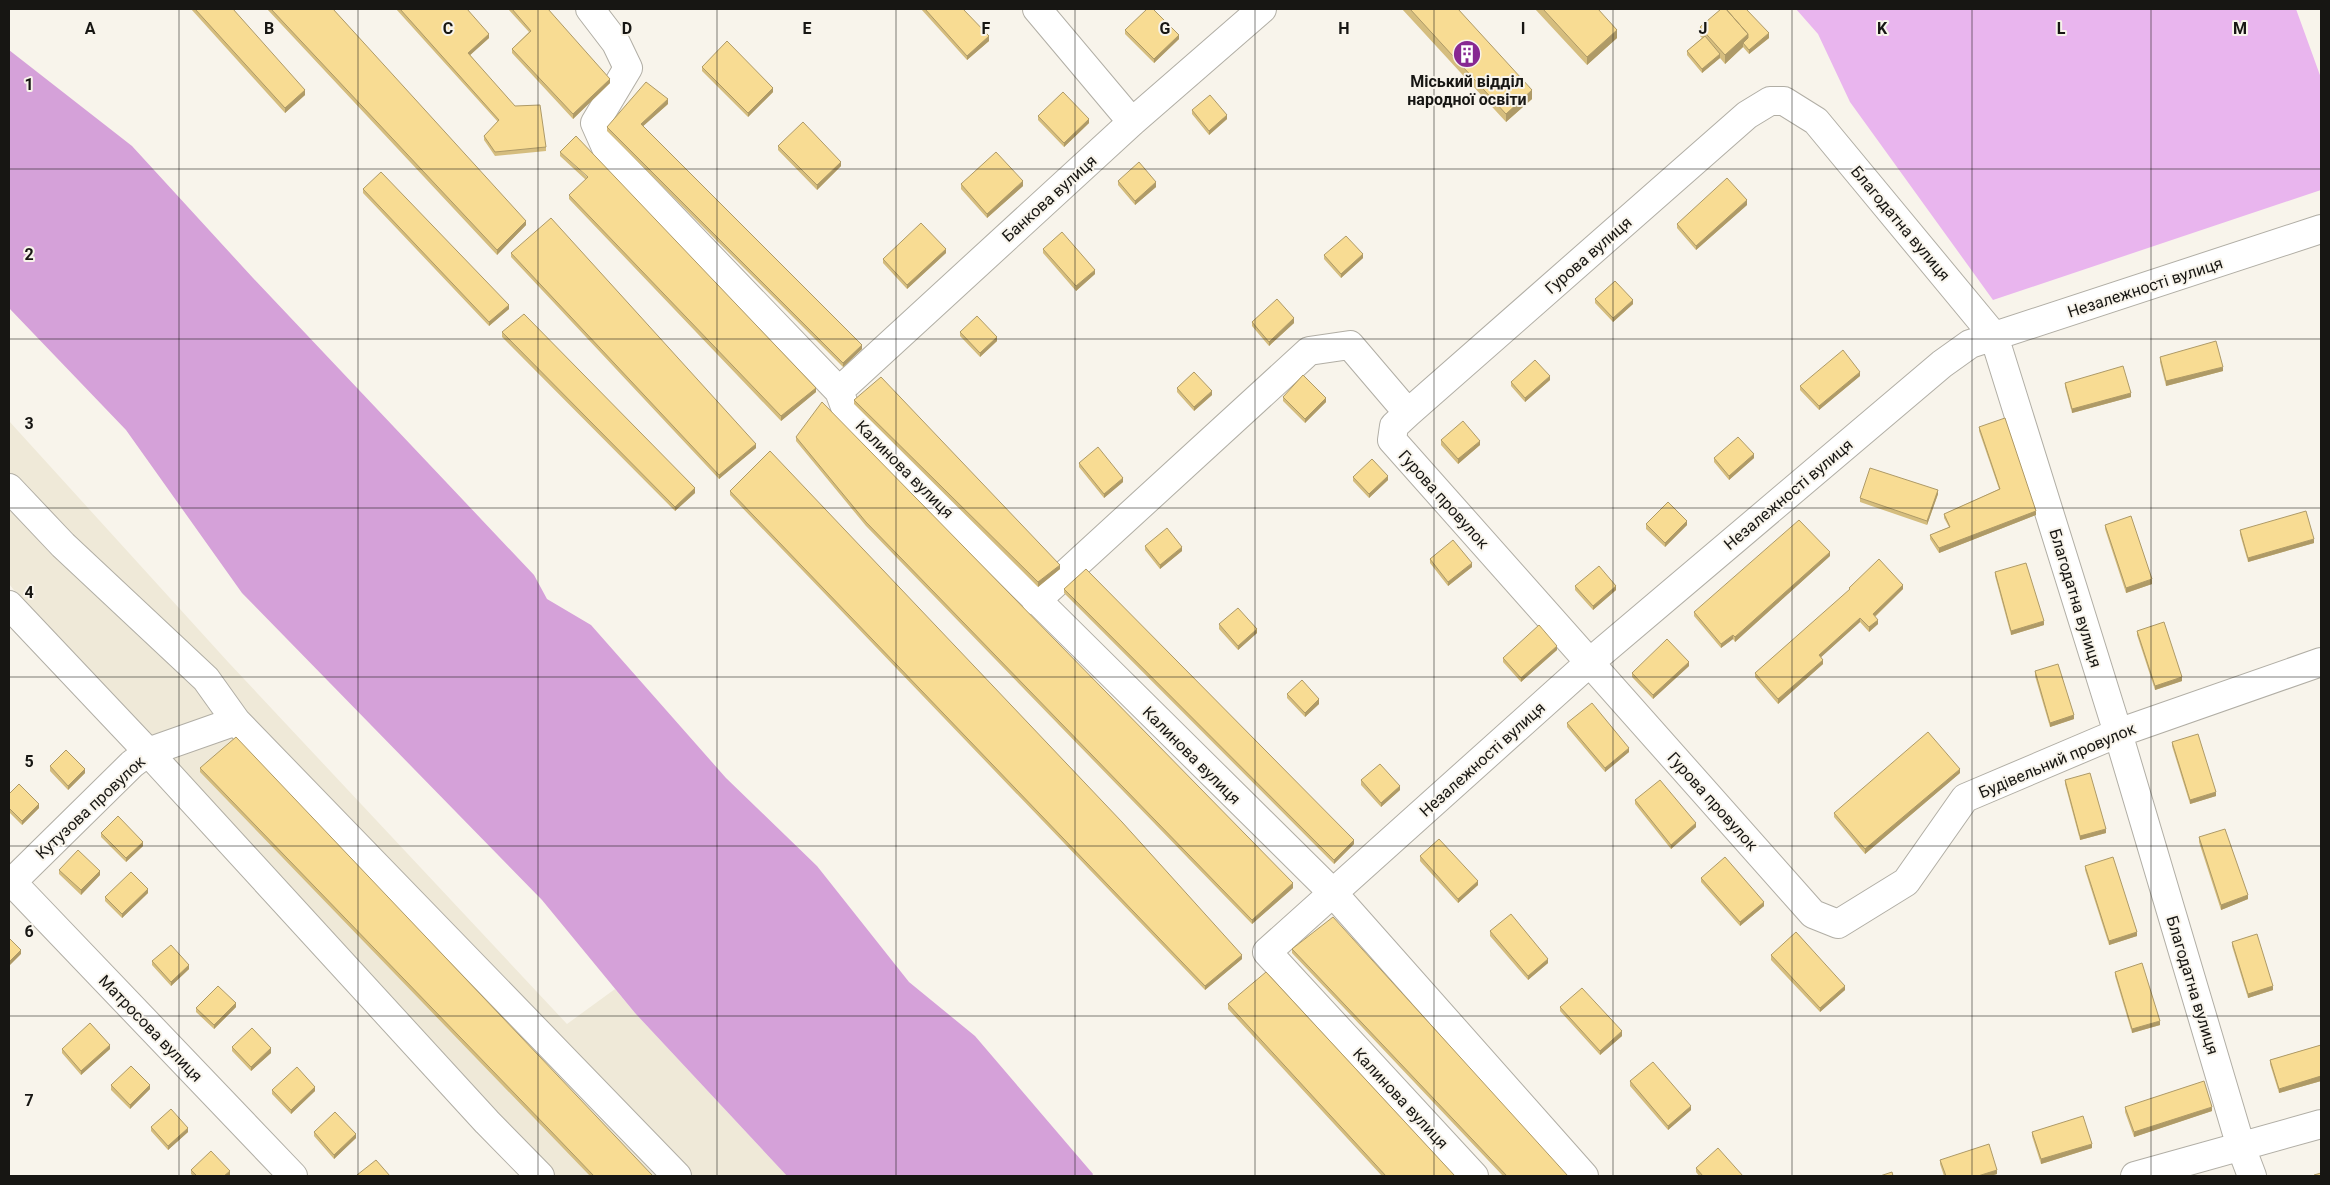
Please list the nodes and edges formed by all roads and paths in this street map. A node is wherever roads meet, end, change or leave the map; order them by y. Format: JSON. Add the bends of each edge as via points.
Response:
{"nodes":[{"id":1,"x":590,"y":9,"type":"edge"},
{"id":2,"x":1037,"y":9,"type":"edge"},
{"id":3,"x":1262,"y":9,"type":"edge"},
{"id":4,"x":1770,"y":100,"type":"joint"},
{"id":5,"x":1132,"y":122,"type":"junction"},
{"id":6,"x":2321,"y":229,"type":"edge"},
{"id":7,"x":1994,"y":336,"type":"junction"},
{"id":8,"x":839,"y":391,"type":"junction"},
{"id":9,"x":1408,"y":413,"type":"junction"},
{"id":10,"x":9,"y":488,"type":"edge"},
{"id":11,"x":1036,"y":601,"type":"junction"},
{"id":12,"x":9,"y":605,"type":"edge"},
{"id":13,"x":2321,"y":662,"type":"edge"},
{"id":14,"x":1589,"y":663,"type":"junction"},
{"id":15,"x":236,"y":721,"type":"junction"},
{"id":16,"x":2118,"y":733,"type":"junction"},
{"id":17,"x":148,"y":752,"type":"junction"},
{"id":18,"x":10,"y":882,"type":"edge"},
{"id":19,"x":1333,"y":893,"type":"junction"},
{"id":20,"x":1838,"y":924,"type":"joint"},
{"id":21,"x":2321,"y":1124,"type":"edge"},
{"id":22,"x":2241,"y":1147,"type":"junction"},
{"id":23,"x":294,"y":1176,"type":"edge"},
{"id":24,"x":540,"y":1176,"type":"edge"},
{"id":25,"x":677,"y":1176,"type":"edge"},
{"id":26,"x":1474,"y":1176,"type":"edge"},
{"id":27,"x":1584,"y":1176,"type":"edge"},
{"id":28,"x":2135,"y":1176,"type":"edge"},
{"id":29,"x":2252,"y":1176,"type":"edge"}],
"edges":[{"from":1,"to":8,"type":"street","name":"Калинова вулиця","via":[[616,42],[628,68],[595,123],[607,150]]},
{"from":2,"to":5,"type":"street"},
{"from":3,"to":5,"type":"street","name":"Банкова вулиця"},
{"from":4,"to":7,"type":"street","name":"Благодатна вулиця","via":[[1784,101],[1816,121]]},
{"from":4,"to":9,"type":"street","name":"Гурова вулиця","via":[[1747,115]]},
{"from":5,"to":8,"type":"street","name":"Банкова вулиця"},
{"from":6,"to":7,"type":"street","name":"Незалежності вулиця"},
{"from":7,"to":14,"type":"street","name":"Незалежності вулиця","via":[[1970,344],[1942,364]]},
{"from":7,"to":16,"type":"street","name":"Благодатна вулиця"},
{"from":8,"to":11,"type":"street","name":"Калинова вулиця","via":[[847,412]]},
{"from":9,"to":11,"type":"street","via":[[1350,345],[1309,351]]},
{"from":9,"to":14,"type":"street","name":"Гурова провулок","via":[[1394,426],[1392,440]]},
{"from":10,"to":15,"type":"street","via":[[63,545],[206,678]]},
{"from":11,"to":19,"type":"street","name":"Калинова вулиця"},
{"from":12,"to":17,"type":"street"},
{"from":13,"to":16,"type":"street","name":"Будівельний провулок"},
{"from":14,"to":19,"type":"street","name":"Незалежності вулиця"},
{"from":14,"to":20,"type":"street","name":"Гурова провулок","via":[[1813,914]]},
{"from":15,"to":17,"type":"street","name":"Кутузова провулок"},
{"from":15,"to":25,"type":"street"},
{"from":16,"to":20,"type":"street","name":"Будівельний провулок","via":[[1965,798],[1906,882]]},
{"from":16,"to":22,"type":"street","name":"Благодатна вулиця"},
{"from":17,"to":18,"type":"street","name":"Кутузова провулок"},
{"from":17,"to":24,"type":"street"},
{"from":18,"to":23,"type":"street","name":"Матросова вулиця"},
{"from":19,"to":26,"type":"street","name":"Калинова вулиця","via":[[1267,952]]},
{"from":19,"to":27,"type":"street","name":"Калинова вулиця"},
{"from":21,"to":22,"type":"street"},
{"from":22,"to":28,"type":"street"},
{"from":22,"to":29,"type":"street","name":"Благодатна вулиця"}]}
